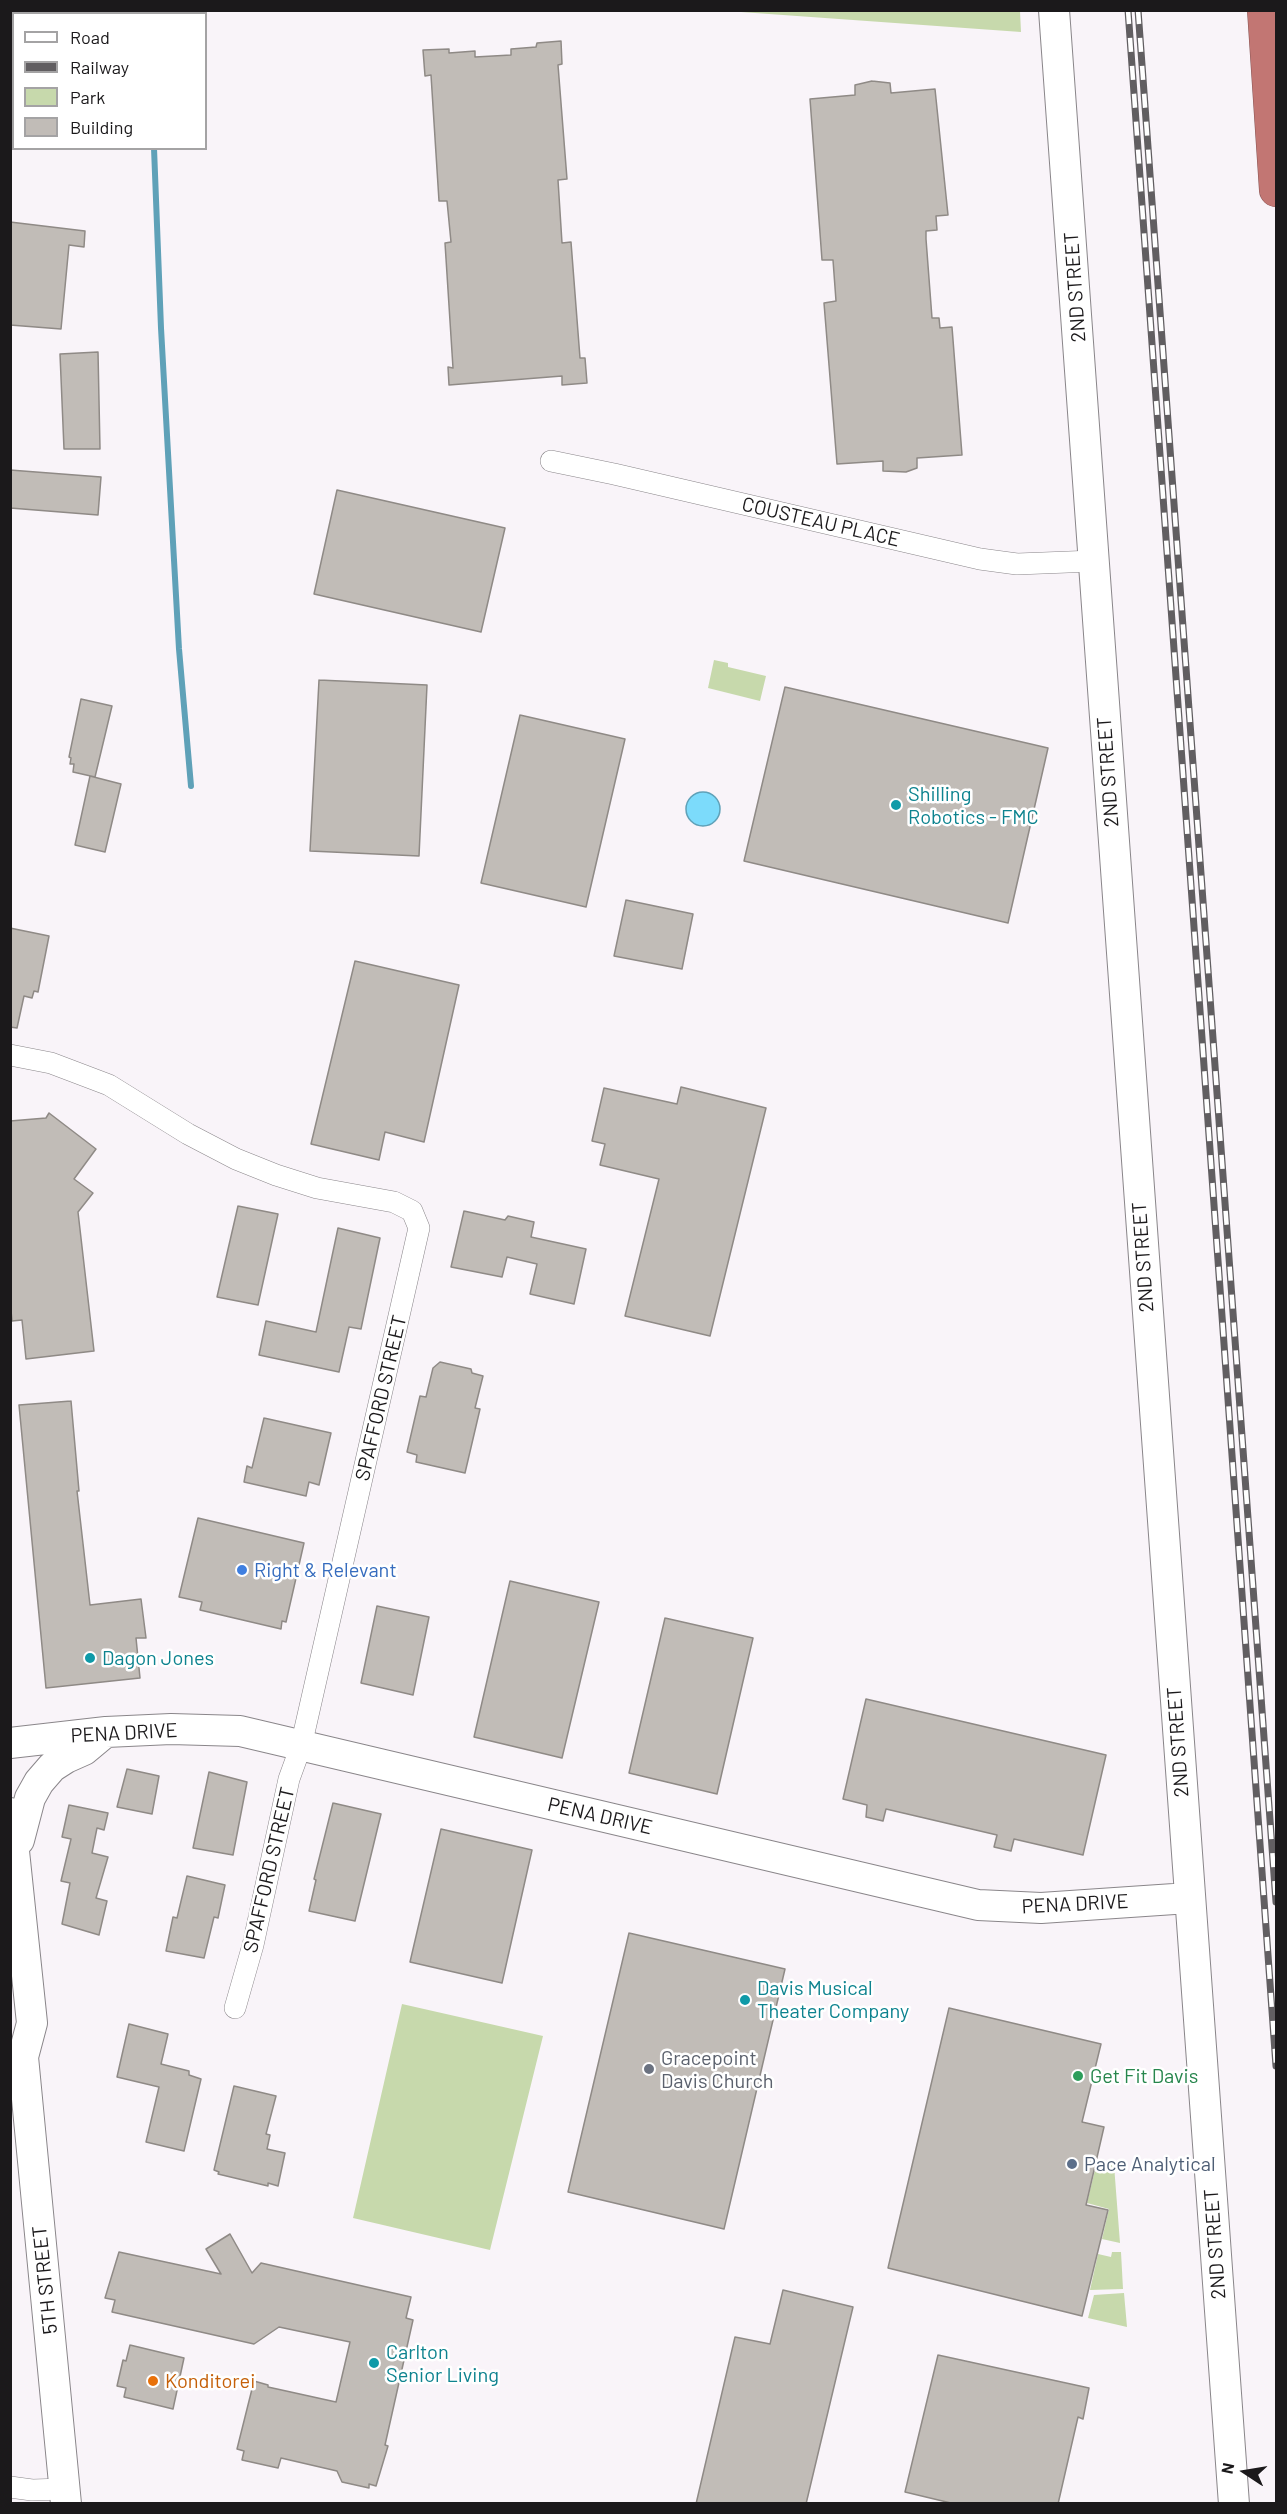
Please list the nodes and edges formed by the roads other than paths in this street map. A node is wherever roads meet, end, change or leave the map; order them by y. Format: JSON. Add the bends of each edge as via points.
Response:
{"nodes":[{"id":1,"x":1054,"y":10,"type":"edge"},
{"id":2,"x":1263,"y":10,"type":"edge"},
{"id":3,"x":1276,"y":190,"type":"edge"},
{"id":4,"x":551,"y":461,"type":"dead end"},
{"id":5,"x":1094,"y":561,"type":"junction"},
{"id":6,"x":10,"y":1055,"type":"edge"},
{"id":7,"x":106,"y":1732,"type":"junction"},
{"id":8,"x":10,"y":1743,"type":"edge"},
{"id":9,"x":302,"y":1746,"type":"junction"},
{"id":10,"x":10,"y":1813,"type":"edge"},
{"id":11,"x":16,"y":1866,"type":"junction"},
{"id":12,"x":1189,"y":1898,"type":"junction"},
{"id":13,"x":235,"y":2008,"type":"dead end"},
{"id":14,"x":17,"y":2046,"type":"edge"},
{"id":15,"x":10,"y":2487,"type":"edge"},
{"id":16,"x":65,"y":2496,"type":"edge"},
{"id":17,"x":1234,"y":2504,"type":"edge"}],
"edges":[{"from":1,"to":5,"type":"street","name":"2ND STREET"},
{"from":2,"to":3,"type":"highway"},
{"from":4,"to":5,"type":"street","name":"COUSTEAU PLACE","via":[[980,560],[1017,564]]},
{"from":5,"to":12,"type":"street","name":"2ND STREET"},
{"from":6,"to":9,"type":"street","name":"SPAFFORD STREET","via":[[51,1063],[109,1085],[188,1134],[276,1176],[394,1202],[412,1212],[416,1220],[419,1228]]},
{"from":7,"to":8,"type":"street","name":"PENA DRIVE"},
{"from":7,"to":9,"type":"street","name":"PENA DRIVE","via":[[240,1731]]},
{"from":7,"to":11,"type":"street","via":[[84,1750],[52,1767],[39,1782],[23,1818]]},
{"from":9,"to":12,"type":"street","name":"PENA DRIVE","via":[[978,1905],[1041,1908]]},
{"from":9,"to":13,"type":"street","name":"SPAFFORD STREET","via":[[289,1779],[253,1945]]},
{"from":10,"to":11,"type":"street","name":"5TH STREET"},
{"from":11,"to":14,"type":"street","name":"5TH STREET","via":[[32,2023]]},
{"from":12,"to":17,"type":"street","name":"2ND STREET"},
{"from":14,"to":16,"type":"street","name":"5TH STREET"},
{"from":15,"to":16,"type":"street"}]}
